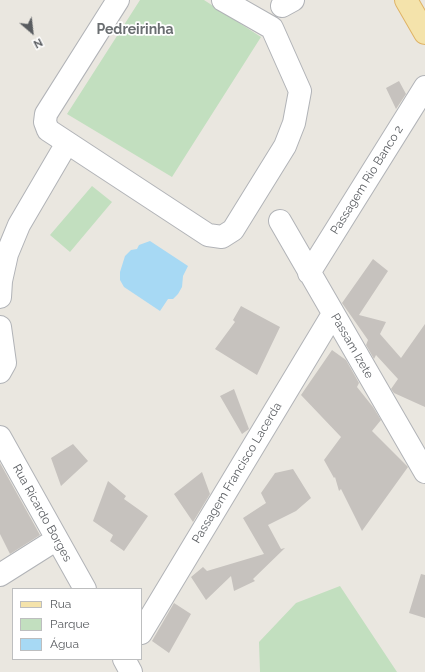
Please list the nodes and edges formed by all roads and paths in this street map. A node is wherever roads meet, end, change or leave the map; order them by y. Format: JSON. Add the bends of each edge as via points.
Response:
{"nodes":[{"id":1,"x":118,"y":0,"type":"edge"},
{"id":2,"x":223,"y":0,"type":"edge"},
{"id":3,"x":406,"y":0,"type":"edge"},
{"id":4,"x":425,"y":34,"type":"edge"},
{"id":5,"x":425,"y":87,"type":"edge"},
{"id":6,"x":67,"y":143,"type":"junction"},
{"id":7,"x":280,"y":221,"type":"dead end"},
{"id":8,"x":309,"y":273,"type":"junction"},
{"id":9,"x":0,"y":297,"type":"edge"},
{"id":10,"x":333,"y":314,"type":"junction"},
{"id":11,"x":0,"y":327,"type":"edge"},
{"id":12,"x":0,"y":372,"type":"edge"},
{"id":13,"x":0,"y":437,"type":"edge"},
{"id":14,"x":425,"y":472,"type":"edge"},
{"id":15,"x":57,"y":539,"type":"junction"},
{"id":16,"x":0,"y":575,"type":"edge"},
{"id":17,"x":84,"y":588,"type":"edge"},
{"id":18,"x":142,"y":631,"type":"edge"}],
"edges":[{"from":1,"to":6,"type":"street","via":[[46,114],[48,130]]},
{"from":2,"to":6,"type":"street","via":[[272,28],[300,91],[294,123],[285,146],[233,230],[222,237],[208,235]]},
{"from":3,"to":4,"type":"main road"},
{"from":5,"to":8,"type":"street","name":"Passagem Rio Banco 2"},
{"from":6,"to":9,"type":"street","via":[[19,225],[7,254]]},
{"from":7,"to":8,"type":"street","name":"Passam Izete"},
{"from":8,"to":10,"type":"street","name":"Passam Izete"},
{"from":10,"to":14,"type":"street","name":"Passam Izete"},
{"from":10,"to":18,"type":"street","name":"Passagem Francisco Lacerda"},
{"from":11,"to":12,"type":"street","via":[[5,363]]},
{"from":13,"to":15,"type":"street","name":"Rua Ricardo Borges"},
{"from":15,"to":16,"type":"street"},
{"from":15,"to":17,"type":"street","name":"Rua Ricardo Borges"}]}
